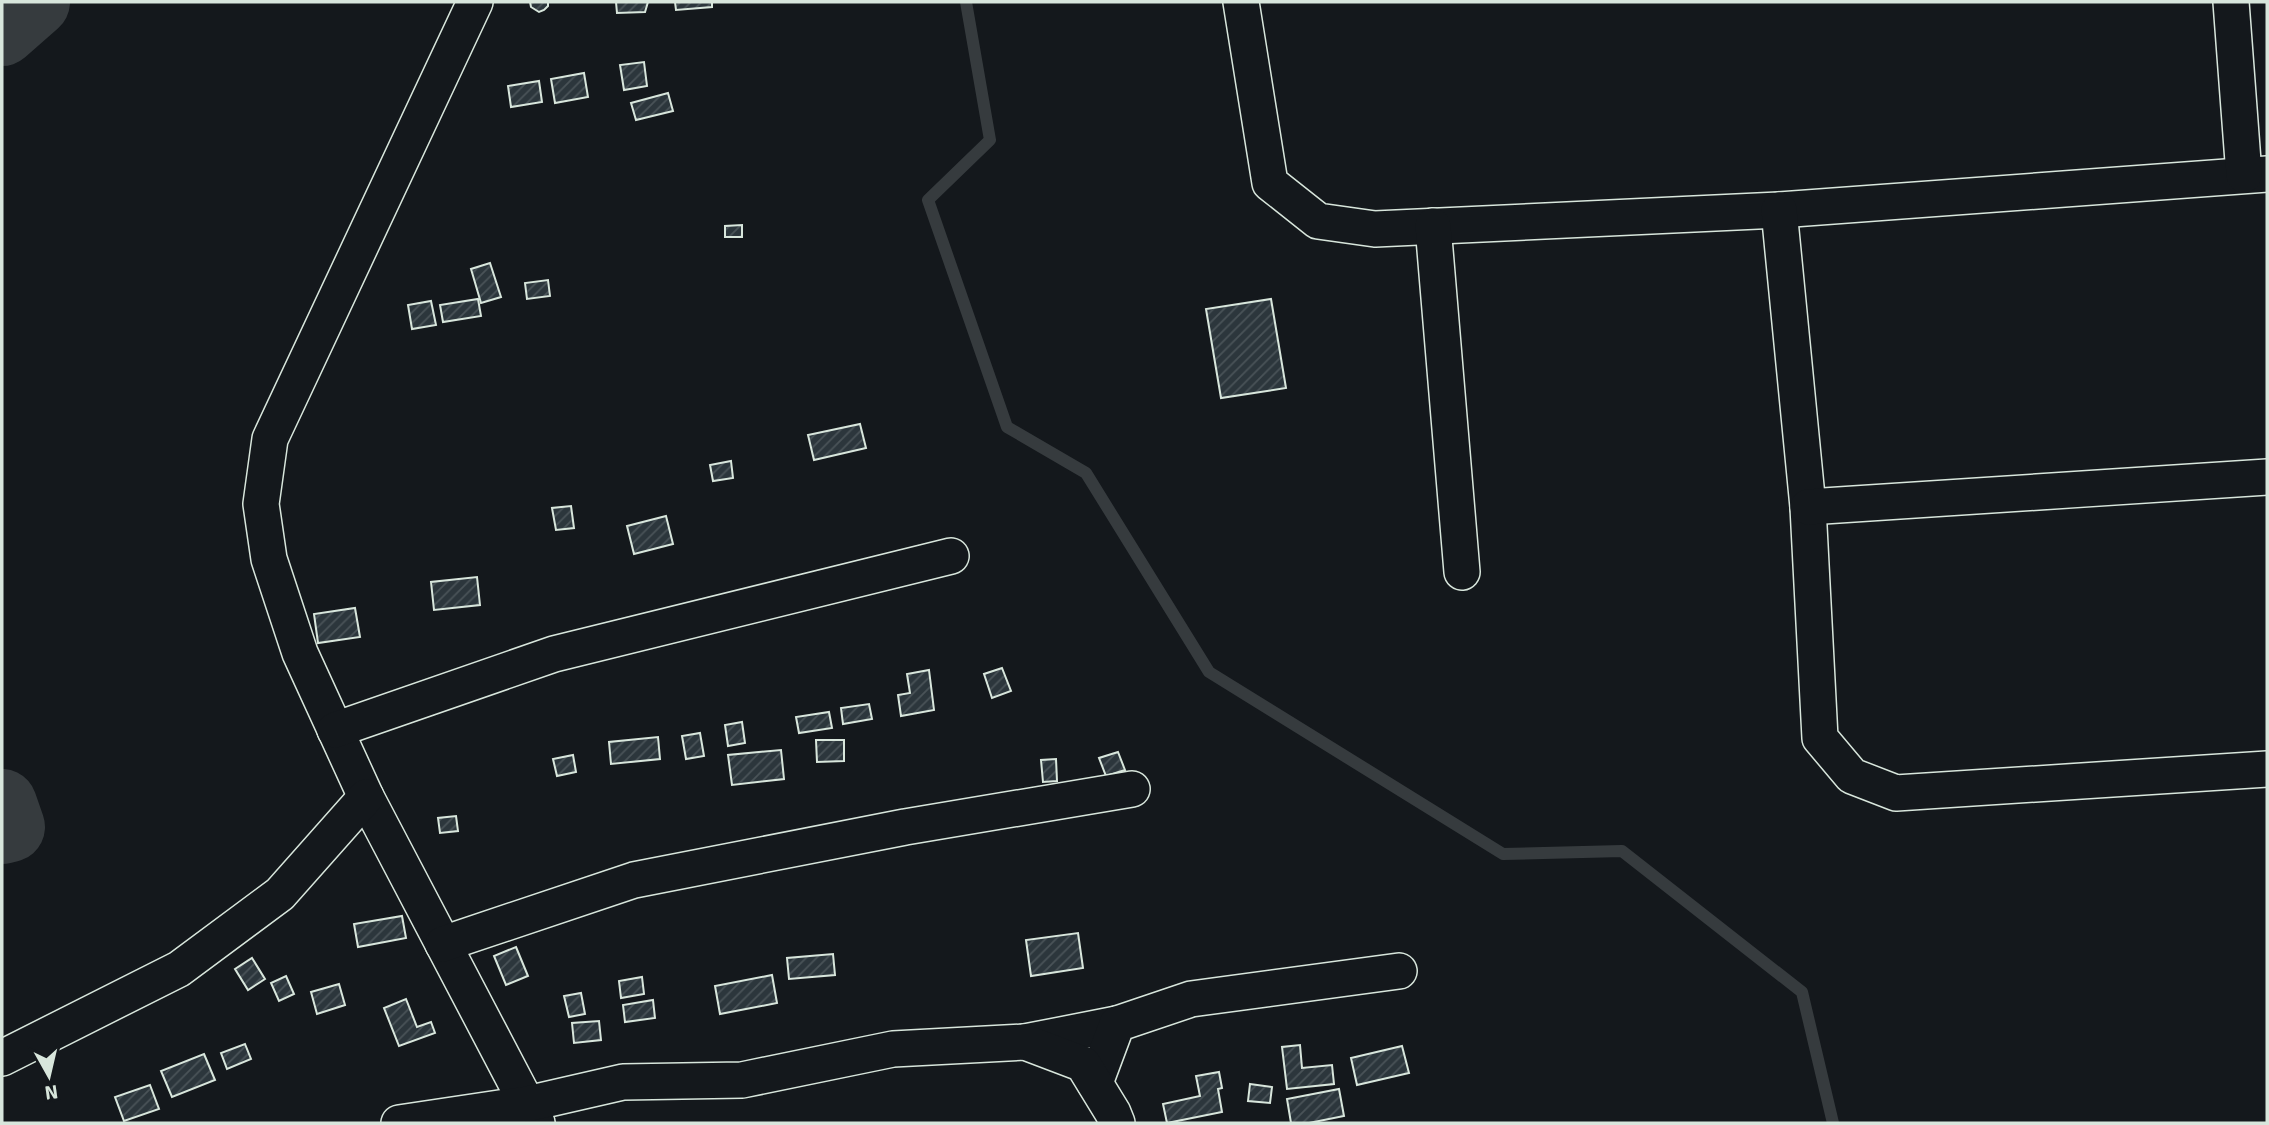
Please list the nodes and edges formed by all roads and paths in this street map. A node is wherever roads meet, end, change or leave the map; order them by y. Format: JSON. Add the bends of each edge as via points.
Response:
{"nodes":[{"id":1,"x":475,"y":2,"type":"edge"},
{"id":2,"x":1241,"y":2,"type":"edge"},
{"id":3,"x":2231,"y":2,"type":"edge"},
{"id":4,"x":2256,"y":175,"type":"edge"},
{"id":5,"x":1779,"y":210,"type":"junction"},
{"id":6,"x":1433,"y":226,"type":"junction"},
{"id":7,"x":2267,"y":477,"type":"edge"},
{"id":8,"x":1808,"y":507,"type":"junction"},
{"id":9,"x":951,"y":556,"type":"dead end"},
{"id":10,"x":1462,"y":572,"type":"dead end"},
{"id":11,"x":335,"y":730,"type":"junction"},
{"id":12,"x":2267,"y":769,"type":"edge"},
{"id":13,"x":1132,"y":789,"type":"dead end"},
{"id":14,"x":366,"y":797,"type":"junction"},
{"id":15,"x":443,"y":944,"type":"junction"},
{"id":16,"x":1399,"y":971,"type":"dead end"},
{"id":17,"x":1117,"y":1024,"type":"junction"},
{"id":18,"x":1025,"y":1042,"type":"junction"},
{"id":19,"x":2,"y":1058,"type":"edge"},
{"id":20,"x":1095,"y":1083,"type":"junction"},
{"id":21,"x":532,"y":1114,"type":"edge"},
{"id":22,"x":399,"y":1123,"type":"edge"},
{"id":23,"x":1117,"y":1123,"type":"edge"}],
"edges":[{"from":1,"to":11,"type":"street","via":[[270,439],[261,504],[269,559],[300,653]]},
{"from":2,"to":6,"type":"street","via":[[1270,183],[1318,221],[1375,229]]},
{"from":3,"to":4,"type":"street"},
{"from":4,"to":5,"type":"street"},
{"from":5,"to":6,"type":"street"},
{"from":5,"to":8,"type":"street"},
{"from":6,"to":10,"type":"street"},
{"from":7,"to":8,"type":"street"},
{"from":8,"to":12,"type":"street","via":[[1820,738],[1852,776],[1896,793]]},
{"from":9,"to":11,"type":"street","via":[[555,654]]},
{"from":11,"to":14,"type":"street"},
{"from":13,"to":15,"type":"street","via":[[634,880]]},
{"from":14,"to":15,"type":"street"},
{"from":14,"to":19,"type":"street","via":[[280,894],[179,968]]},
{"from":15,"to":21,"type":"street"},
{"from":16,"to":17,"type":"street","via":[[1191,999]]},
{"from":17,"to":18,"type":"street"},
{"from":17,"to":20,"type":"street"},
{"from":18,"to":20,"type":"street","via":[[1083,1063]]},
{"from":18,"to":21,"type":"street","via":[[893,1049],[742,1080],[623,1082]]},
{"from":20,"to":23,"type":"street"},
{"from":21,"to":22,"type":"street"}]}
